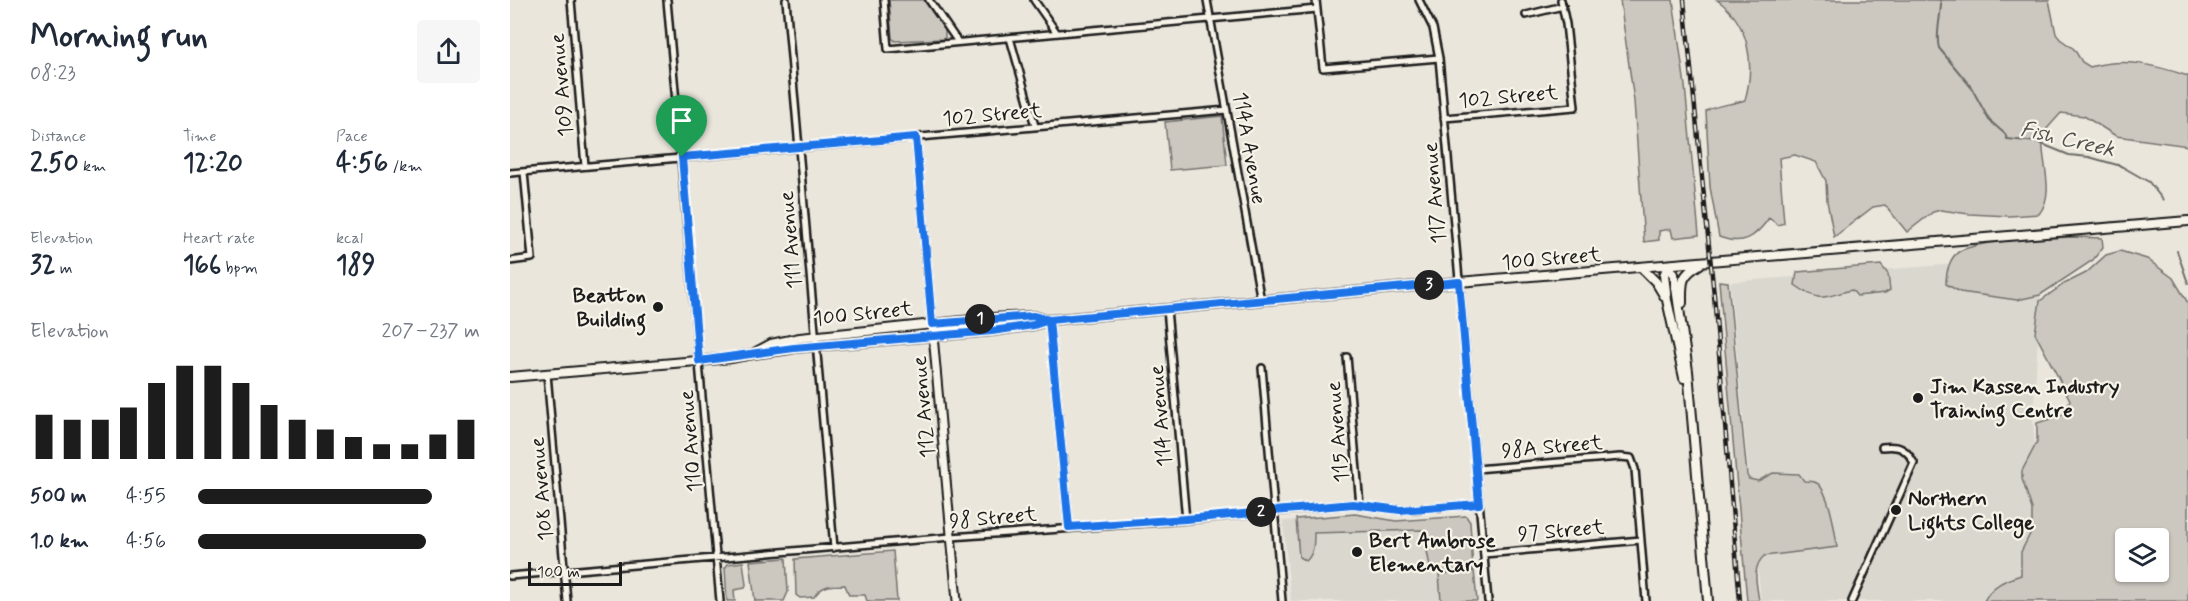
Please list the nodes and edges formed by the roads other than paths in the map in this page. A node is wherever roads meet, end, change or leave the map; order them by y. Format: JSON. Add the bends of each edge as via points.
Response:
{"nodes":[{"id":1,"x":570,"y":0,"type":"edge"},
{"id":2,"x":667,"y":0,"type":"edge"},
{"id":3,"x":786,"y":0,"type":"edge"},
{"id":4,"x":884,"y":0,"type":"edge"},
{"id":5,"x":929,"y":0,"type":"edge"},
{"id":6,"x":1034,"y":0,"type":"edge"},
{"id":7,"x":1207,"y":0,"type":"edge"},
{"id":8,"x":1316,"y":0,"type":"edge"},
{"id":9,"x":1419,"y":0,"type":"edge"},
{"id":10,"x":1562,"y":3,"type":"edge"},
{"id":11,"x":1317,"y":9,"type":"junction"},
{"id":12,"x":1526,"y":15,"type":"dead end"},
{"id":13,"x":1210,"y":20,"type":"junction"},
{"id":14,"x":1057,"y":33,"type":"junction"},
{"id":15,"x":1010,"y":38,"type":"junction"},
{"id":16,"x":958,"y":42,"type":"junction"},
{"id":17,"x":1439,"y":58,"type":"junction"},
{"id":18,"x":1227,"y":110,"type":"junction"},
{"id":19,"x":1444,"y":117,"type":"junction"},
{"id":20,"x":1035,"y":126,"type":"junction"},
{"id":21,"x":916,"y":137,"type":"junction"},
{"id":22,"x":798,"y":148,"type":"junction"},
{"id":23,"x":682,"y":157,"type":"junction"},
{"id":24,"x":585,"y":166,"type":"junction"},
{"id":25,"x":524,"y":172,"type":"junction"},
{"id":26,"x":510,"y":173,"type":"edge"},
{"id":27,"x":2188,"y":221,"type":"edge"},
{"id":28,"x":510,"y":261,"type":"edge"},
{"id":29,"x":1701,"y":263,"type":"junction"},
{"id":30,"x":1668,"y":266,"type":"junction"},
{"id":31,"x":1642,"y":268,"type":"junction"},
{"id":32,"x":1459,"y":282,"type":"junction"},
{"id":33,"x":1666,"y":300,"type":"junction"},
{"id":34,"x":1261,"y":302,"type":"junction"},
{"id":35,"x":1167,"y":309,"type":"junction"},
{"id":36,"x":1049,"y":320,"type":"junction"},
{"id":37,"x":932,"y":324,"type":"junction"},
{"id":38,"x":933,"y":335,"type":"junction"},
{"id":39,"x":815,"y":336,"type":"junction"},
{"id":40,"x":1683,"y":340,"type":"junction"},
{"id":41,"x":816,"y":346,"type":"junction"},
{"id":42,"x":755,"y":352,"type":"junction"},
{"id":43,"x":1347,"y":357,"type":"dead end"},
{"id":44,"x":699,"y":361,"type":"junction"},
{"id":45,"x":1262,"y":368,"type":"dead end"},
{"id":46,"x":547,"y":374,"type":"junction"},
{"id":47,"x":510,"y":377,"type":"edge"},
{"id":48,"x":1691,"y":415,"type":"junction"},
{"id":49,"x":1882,"y":447,"type":"dead end"},
{"id":50,"x":1476,"y":470,"type":"junction"},
{"id":51,"x":1479,"y":504,"type":"junction"},
{"id":52,"x":1360,"y":505,"type":"junction"},
{"id":53,"x":1274,"y":511,"type":"junction"},
{"id":54,"x":1186,"y":519,"type":"junction"},
{"id":55,"x":1069,"y":527,"type":"junction"},
{"id":56,"x":951,"y":537,"type":"junction"},
{"id":57,"x":1641,"y":540,"type":"junction"},
{"id":58,"x":834,"y":548,"type":"junction"},
{"id":59,"x":1484,"y":554,"type":"junction"},
{"id":60,"x":717,"y":557,"type":"junction"},
{"id":61,"x":564,"y":571,"type":"junction"},
{"id":62,"x":510,"y":576,"type":"edge"},
{"id":63,"x":567,"y":601,"type":"edge"},
{"id":64,"x":720,"y":601,"type":"edge"},
{"id":65,"x":957,"y":601,"type":"edge"},
{"id":66,"x":1282,"y":601,"type":"edge"},
{"id":67,"x":1488,"y":601,"type":"edge"},
{"id":68,"x":1646,"y":601,"type":"edge"},
{"id":69,"x":1708,"y":601,"type":"edge"},
{"id":70,"x":1852,"y":601,"type":"edge"}],
"edges":[{"from":1,"to":24,"type":"street","name":"109 Avenue"},
{"from":2,"to":23,"type":"street","name":"110 Avenue"},
{"from":3,"to":22,"type":"street","name":"111 Avenue"},
{"from":4,"to":16,"type":"street","via":[[888,49]]},
{"from":5,"to":16,"type":"street"},
{"from":6,"to":14,"type":"street"},
{"from":7,"to":13,"type":"street","name":"114A Avenue"},
{"from":8,"to":11,"type":"street"},
{"from":9,"to":17,"type":"street","name":"117 Avenue","via":[[1433,28]]},
{"from":10,"to":12,"type":"street"},
{"from":10,"to":19,"type":"street","name":"102 Street","via":[[1575,107]]},
{"from":11,"to":13,"type":"street"},
{"from":11,"to":17,"type":"street","via":[[1323,68]]},
{"from":13,"to":14,"type":"street"},
{"from":13,"to":18,"type":"street","name":"114A Avenue"},
{"from":14,"to":15,"type":"street"},
{"from":15,"to":16,"type":"street"},
{"from":15,"to":20,"type":"street"},
{"from":17,"to":19,"type":"street","name":"117 Avenue"},
{"from":18,"to":20,"type":"street","name":"102 Street"},
{"from":18,"to":34,"type":"street","name":"114A Avenue"},
{"from":19,"to":32,"type":"street","name":"117 Avenue"},
{"from":20,"to":21,"type":"street","name":"102 Street"},
{"from":21,"to":22,"type":"street","name":"102 Street"},
{"from":21,"to":37,"type":"street","name":"112 Avenue"},
{"from":22,"to":23,"type":"street","name":"102 Street"},
{"from":22,"to":39,"type":"street","name":"111 Avenue"},
{"from":23,"to":24,"type":"street","name":"102 Street"},
{"from":23,"to":44,"type":"street","name":"110 Avenue"},
{"from":24,"to":25,"type":"street","name":"102 Street"},
{"from":25,"to":26,"type":"street","name":"102 Street"},
{"from":25,"to":28,"type":"street","via":[[532,258]]},
{"from":27,"to":29,"type":"main road","name":"100 Street"},
{"from":29,"to":30,"type":"main road","name":"100 Street"},
{"from":29,"to":40,"type":"main road","via":[[1683,278]]},
{"from":30,"to":31,"type":"main road","name":"100 Street"},
{"from":30,"to":33,"type":"main road","via":[[1664,275]]},
{"from":30,"to":40,"type":"main road","via":[[1674,274]]},
{"from":31,"to":32,"type":"main road","name":"100 Street"},
{"from":31,"to":33,"type":"main road"},
{"from":32,"to":34,"type":"main road","name":"100 Street"},
{"from":32,"to":50,"type":"street","name":"117 Avenue"},
{"from":33,"to":48,"type":"main road"},
{"from":34,"to":35,"type":"main road","name":"100 Street"},
{"from":35,"to":36,"type":"main road","name":"100 Street"},
{"from":35,"to":54,"type":"street","name":"114 Avenue"},
{"from":36,"to":37,"type":"main road","name":"100 Street","via":[[1033,316]]},
{"from":36,"to":38,"type":"main road","name":"100 Street","via":[[992,331]]},
{"from":36,"to":55,"type":"street"},
{"from":37,"to":38,"type":"street","name":"112 Avenue"},
{"from":37,"to":39,"type":"main road","name":"100 Street"},
{"from":38,"to":41,"type":"main road","name":"100 Street"},
{"from":38,"to":56,"type":"street","name":"112 Avenue"},
{"from":39,"to":41,"type":"street","name":"111 Avenue"},
{"from":39,"to":42,"type":"main road","name":"100 Street","via":[[771,344]]},
{"from":40,"to":48,"type":"main road"},
{"from":41,"to":42,"type":"main road","name":"100 Street"},
{"from":41,"to":58,"type":"street","name":"111 Avenue"},
{"from":42,"to":44,"type":"main road","name":"100 Street"},
{"from":43,"to":52,"type":"street","name":"115 Avenue"},
{"from":44,"to":46,"type":"main road","name":"100 Street"},
{"from":44,"to":60,"type":"street","name":"110 Avenue"},
{"from":45,"to":53,"type":"street"},
{"from":46,"to":47,"type":"main road","name":"100 Street"},
{"from":46,"to":61,"type":"street","name":"108 Avenue"},
{"from":48,"to":69,"type":"main road"},
{"from":49,"to":70,"type":"street","via":[[1899,446],[1908,451],[1914,463]]},
{"from":50,"to":51,"type":"street","name":"117 Avenue"},
{"from":50,"to":57,"type":"street","name":"98A Street","via":[[1631,458]]},
{"from":51,"to":52,"type":"street","name":"98 Street","via":[[1400,510]]},
{"from":51,"to":59,"type":"street","name":"117 Avenue"},
{"from":52,"to":53,"type":"street","name":"98 Street"},
{"from":53,"to":54,"type":"street","name":"98 Street"},
{"from":53,"to":66,"type":"street"},
{"from":54,"to":55,"type":"street","name":"98 Street"},
{"from":55,"to":56,"type":"street","name":"98 Street"},
{"from":56,"to":58,"type":"street","name":"98 Street"},
{"from":56,"to":65,"type":"street","name":"112 Avenue"},
{"from":57,"to":59,"type":"street","name":"97 Street"},
{"from":57,"to":68,"type":"street"},
{"from":58,"to":60,"type":"street","name":"98 Street"},
{"from":59,"to":67,"type":"street","name":"117 Avenue"},
{"from":60,"to":61,"type":"street","name":"98 Street"},
{"from":60,"to":64,"type":"street","name":"110 Avenue"},
{"from":61,"to":62,"type":"street","name":"98 Street"},
{"from":61,"to":63,"type":"street","name":"108 Avenue"}]}
